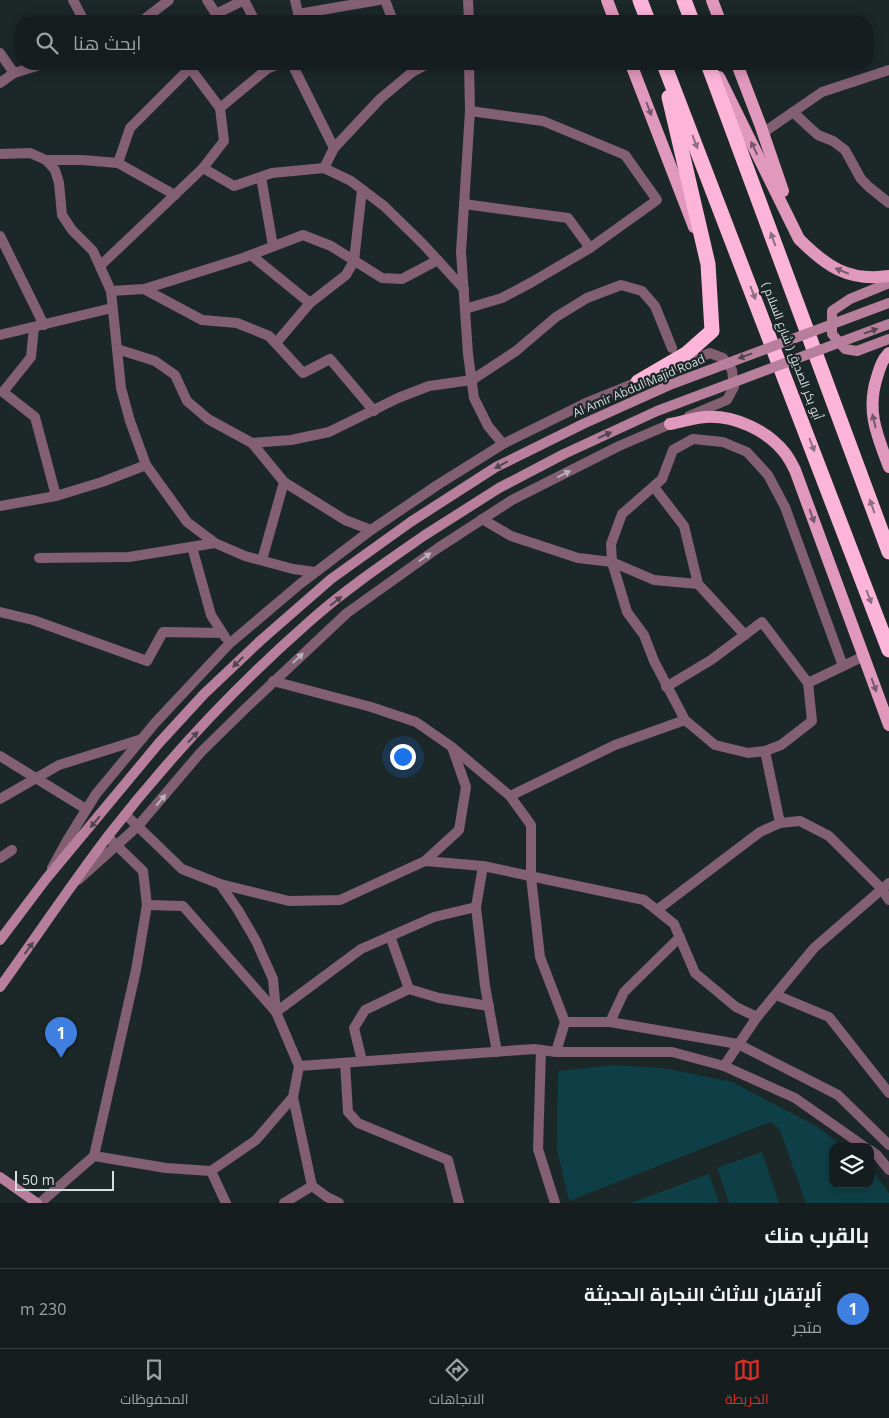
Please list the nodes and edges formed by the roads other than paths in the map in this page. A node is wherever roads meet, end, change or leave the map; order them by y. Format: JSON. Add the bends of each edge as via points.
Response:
{"nodes":[{"id":1,"x":73,"y":0,"type":"edge"},
{"id":2,"x":169,"y":0,"type":"edge"},
{"id":3,"x":207,"y":0,"type":"edge"},
{"id":4,"x":244,"y":0,"type":"edge"},
{"id":5,"x":295,"y":0,"type":"edge"},
{"id":6,"x":379,"y":0,"type":"edge"},
{"id":7,"x":385,"y":0,"type":"edge"},
{"id":8,"x":469,"y":0,"type":"edge"},
{"id":9,"x":607,"y":0,"type":"edge"},
{"id":10,"x":640,"y":0,"type":"edge"},
{"id":11,"x":684,"y":0,"type":"edge"},
{"id":12,"x":712,"y":0,"type":"edge"},
{"id":13,"x":81,"y":15,"type":"edge"},
{"id":14,"x":156,"y":15,"type":"edge"},
{"id":15,"x":252,"y":15,"type":"edge"},
{"id":16,"x":298,"y":15,"type":"edge"},
{"id":17,"x":312,"y":15,"type":"edge"},
{"id":18,"x":391,"y":15,"type":"edge"},
{"id":19,"x":469,"y":15,"type":"edge"},
{"id":20,"x":613,"y":15,"type":"edge"},
{"id":21,"x":646,"y":15,"type":"edge"},
{"id":22,"x":690,"y":15,"type":"edge"},
{"id":23,"x":718,"y":15,"type":"edge"},
{"id":24,"x":0,"y":53,"type":"edge"},
{"id":25,"x":26,"y":70,"type":"edge"},
{"id":26,"x":184,"y":70,"type":"edge"},
{"id":27,"x":191,"y":70,"type":"edge"},
{"id":28,"x":266,"y":70,"type":"edge"},
{"id":29,"x":295,"y":70,"type":"edge"},
{"id":30,"x":408,"y":70,"type":"edge"},
{"id":31,"x":470,"y":70,"type":"edge"},
{"id":32,"x":633,"y":70,"type":"edge"},
{"id":33,"x":664,"y":70,"type":"edge"},
{"id":34,"x":665,"y":70,"type":"edge"},
{"id":35,"x":710,"y":70,"type":"edge"},
{"id":36,"x":715,"y":70,"type":"edge"},
{"id":37,"x":739,"y":70,"type":"edge"},
{"id":38,"x":889,"y":70,"type":"edge"},
{"id":39,"x":14,"y":74,"type":"junction"},
{"id":40,"x":0,"y":83,"type":"edge"},
{"id":41,"x":220,"y":108,"type":"junction"},
{"id":42,"x":470,"y":111,"type":"junction"},
{"id":43,"x":793,"y":112,"type":"junction"},
{"id":44,"x":763,"y":133,"type":"junction"},
{"id":45,"x":334,"y":148,"type":"junction"},
{"id":46,"x":0,"y":154,"type":"edge"},
{"id":47,"x":46,"y":160,"type":"junction"},
{"id":48,"x":118,"y":163,"type":"junction"},
{"id":49,"x":203,"y":168,"type":"junction"},
{"id":50,"x":324,"y":168,"type":"junction"},
{"id":51,"x":261,"y":176,"type":"junction"},
{"id":52,"x":362,"y":190,"type":"junction"},
{"id":53,"x":175,"y":195,"type":"junction"},
{"id":54,"x":889,"y":203,"type":"edge"},
{"id":55,"x":464,"y":204,"type":"junction"},
{"id":56,"x":1,"y":238,"type":"edge"},
{"id":57,"x":799,"y":239,"type":"junction"},
{"id":58,"x":273,"y":246,"type":"junction"},
{"id":59,"x":590,"y":248,"type":"junction"},
{"id":60,"x":250,"y":255,"type":"junction"},
{"id":61,"x":438,"y":260,"type":"junction"},
{"id":62,"x":354,"y":261,"type":"junction"},
{"id":63,"x":708,"y":264,"type":"junction"},
{"id":64,"x":100,"y":265,"type":"junction"},
{"id":65,"x":889,"y":276,"type":"edge"},
{"id":66,"x":889,"y":283,"type":"edge"},
{"id":67,"x":144,"y":288,"type":"junction"},
{"id":68,"x":464,"y":289,"type":"junction"},
{"id":69,"x":111,"y":290,"type":"junction"},
{"id":70,"x":310,"y":303,"type":"junction"},
{"id":71,"x":889,"y":303,"type":"edge"},
{"id":72,"x":112,"y":308,"type":"junction"},
{"id":73,"x":465,"y":309,"type":"junction"},
{"id":74,"x":889,"y":324,"type":"edge"},
{"id":75,"x":39,"y":326,"type":"junction"},
{"id":76,"x":0,"y":335,"type":"edge"},
{"id":77,"x":889,"y":339,"type":"edge"},
{"id":78,"x":276,"y":344,"type":"junction"},
{"id":79,"x":672,"y":348,"type":"dead end"},
{"id":80,"x":117,"y":349,"type":"junction"},
{"id":81,"x":889,"y":353,"type":"edge"},
{"id":82,"x":472,"y":380,"type":"junction"},
{"id":83,"x":638,"y":382,"type":"junction"},
{"id":84,"x":1,"y":394,"type":"edge"},
{"id":85,"x":374,"y":411,"type":"junction"},
{"id":86,"x":670,"y":424,"type":"junction"},
{"id":87,"x":252,"y":443,"type":"junction"},
{"id":88,"x":503,"y":444,"type":"junction"},
{"id":89,"x":146,"y":465,"type":"junction"},
{"id":90,"x":889,"y":467,"type":"edge"},
{"id":91,"x":284,"y":482,"type":"junction"},
{"id":92,"x":654,"y":486,"type":"junction"},
{"id":93,"x":56,"y":496,"type":"junction"},
{"id":94,"x":0,"y":506,"type":"edge"},
{"id":95,"x":482,"y":520,"type":"junction"},
{"id":96,"x":371,"y":530,"type":"junction"},
{"id":97,"x":215,"y":543,"type":"junction"},
{"id":98,"x":192,"y":547,"type":"junction"},
{"id":99,"x":889,"y":552,"type":"edge"},
{"id":100,"x":39,"y":558,"type":"dead end"},
{"id":101,"x":262,"y":560,"type":"junction"},
{"id":102,"x":612,"y":562,"type":"junction"},
{"id":103,"x":315,"y":572,"type":"junction"},
{"id":104,"x":698,"y":584,"type":"junction"},
{"id":105,"x":0,"y":612,"type":"edge"},
{"id":106,"x":222,"y":633,"type":"junction"},
{"id":107,"x":745,"y":635,"type":"junction"},
{"id":108,"x":229,"y":644,"type":"junction"},
{"id":109,"x":889,"y":650,"type":"edge"},
{"id":110,"x":864,"y":656,"type":"junction"},
{"id":111,"x":843,"y":666,"type":"junction"},
{"id":112,"x":273,"y":681,"type":"junction"},
{"id":113,"x":808,"y":684,"type":"junction"},
{"id":114,"x":666,"y":687,"type":"junction"},
{"id":115,"x":685,"y":720,"type":"junction"},
{"id":116,"x":889,"y":726,"type":"edge"},
{"id":117,"x":142,"y":739,"type":"junction"},
{"id":118,"x":452,"y":747,"type":"junction"},
{"id":119,"x":765,"y":751,"type":"junction"},
{"id":120,"x":0,"y":756,"type":"edge"},
{"id":121,"x":36,"y":779,"type":"junction"},
{"id":122,"x":510,"y":796,"type":"junction"},
{"id":123,"x":0,"y":799,"type":"edge"},
{"id":124,"x":86,"y":809,"type":"junction"},
{"id":125,"x":126,"y":814,"type":"junction"},
{"id":126,"x":780,"y":822,"type":"junction"},
{"id":127,"x":138,"y":826,"type":"junction"},
{"id":128,"x":108,"y":837,"type":"junction"},
{"id":129,"x":117,"y":845,"type":"junction"},
{"id":130,"x":12,"y":850,"type":"dead end"},
{"id":131,"x":0,"y":858,"type":"edge"},
{"id":132,"x":425,"y":861,"type":"junction"},
{"id":133,"x":483,"y":866,"type":"junction"},
{"id":134,"x":532,"y":877,"type":"junction"},
{"id":135,"x":46,"y":879,"type":"junction"},
{"id":136,"x":76,"y":882,"type":"junction"},
{"id":137,"x":220,"y":884,"type":"junction"},
{"id":138,"x":885,"y":886,"type":"edge"},
{"id":139,"x":889,"y":900,"type":"edge"},
{"id":140,"x":147,"y":905,"type":"junction"},
{"id":141,"x":476,"y":907,"type":"junction"},
{"id":142,"x":657,"y":910,"type":"junction"},
{"id":143,"x":390,"y":936,"type":"junction"},
{"id":144,"x":680,"y":937,"type":"junction"},
{"id":145,"x":0,"y":940,"type":"edge"},
{"id":146,"x":0,"y":987,"type":"edge"},
{"id":147,"x":409,"y":989,"type":"junction"},
{"id":148,"x":776,"y":994,"type":"junction"},
{"id":149,"x":489,"y":1006,"type":"junction"},
{"id":150,"x":276,"y":1012,"type":"junction"},
{"id":151,"x":757,"y":1017,"type":"junction"},
{"id":152,"x":565,"y":1022,"type":"junction"},
{"id":153,"x":610,"y":1022,"type":"junction"},
{"id":154,"x":738,"y":1044,"type":"junction"},
{"id":155,"x":541,"y":1050,"type":"junction"},
{"id":156,"x":497,"y":1052,"type":"junction"},
{"id":157,"x":556,"y":1052,"type":"junction"},
{"id":158,"x":362,"y":1061,"type":"junction"},
{"id":159,"x":345,"y":1062,"type":"junction"},
{"id":160,"x":298,"y":1066,"type":"junction"},
{"id":161,"x":724,"y":1066,"type":"junction"},
{"id":162,"x":889,"y":1093,"type":"edge"},
{"id":163,"x":293,"y":1097,"type":"junction"},
{"id":164,"x":859,"y":1143,"type":"edge"},
{"id":165,"x":889,"y":1145,"type":"edge"},
{"id":166,"x":874,"y":1153,"type":"edge"},
{"id":167,"x":94,"y":1156,"type":"junction"},
{"id":168,"x":889,"y":1170,"type":"edge"},
{"id":169,"x":211,"y":1171,"type":"junction"},
{"id":170,"x":0,"y":1177,"type":"edge"},
{"id":171,"x":312,"y":1186,"type":"junction"},
{"id":172,"x":33,"y":1202,"type":"edge"},
{"id":173,"x":226,"y":1203,"type":"edge"},
{"id":174,"x":284,"y":1203,"type":"edge"},
{"id":175,"x":339,"y":1203,"type":"edge"},
{"id":176,"x":459,"y":1203,"type":"edge"},
{"id":177,"x":555,"y":1203,"type":"edge"}],
"edges":[{"from":1,"to":13,"type":"street"},
{"from":2,"to":14,"type":"street"},
{"from":3,"to":4,"type":"street","via":[[216,14]]},
{"from":4,"to":15,"type":"street"},
{"from":5,"to":16,"type":"street"},
{"from":6,"to":17,"type":"street"},
{"from":7,"to":18,"type":"street"},
{"from":8,"to":19,"type":"street"},
{"from":9,"to":20,"type":"main road"},
{"from":10,"to":21,"type":"highway"},
{"from":11,"to":22,"type":"highway"},
{"from":12,"to":23,"type":"main road"},
{"from":24,"to":39,"type":"street"},
{"from":25,"to":39,"type":"street"},
{"from":26,"to":48,"type":"street","via":[[130,128]]},
{"from":27,"to":41,"type":"street"},
{"from":28,"to":41,"type":"street"},
{"from":29,"to":45,"type":"street"},
{"from":30,"to":45,"type":"street"},
{"from":31,"to":42,"type":"street"},
{"from":32,"to":63,"type":"main road","one_way":true},
{"from":33,"to":63,"type":"highway"},
{"from":34,"to":109,"type":"highway","name":"( شارع السلام ) أبو بكر الصديق","one_way":true},
{"from":99,"to":35,"type":"highway","name":"( شارع السلام ) أبو بكر الصديق","one_way":true},
{"from":57,"to":36,"type":"main road","one_way":true},
{"from":37,"to":44,"type":"main road"},
{"from":38,"to":43,"type":"street","via":[[822,92]]},
{"from":39,"to":40,"type":"street"},
{"from":41,"to":49,"type":"street","via":[[224,141]]},
{"from":42,"to":55,"type":"street"},
{"from":42,"to":59,"type":"street","via":[[544,121],[625,156],[657,200]]},
{"from":43,"to":44,"type":"street"},
{"from":43,"to":54,"type":"street","via":[[813,131],[845,150],[861,179]]},
{"from":44,"to":57,"type":"main road"},
{"from":45,"to":50,"type":"street"},
{"from":46,"to":47,"type":"street","via":[[30,153]]},
{"from":47,"to":48,"type":"street"},
{"from":47,"to":64,"type":"street","via":[[55,170],[59,183],[62,215],[93,251]]},
{"from":48,"to":53,"type":"street"},
{"from":49,"to":51,"type":"street","via":[[234,186]]},
{"from":49,"to":53,"type":"street"},
{"from":50,"to":51,"type":"street","via":[[272,172]]},
{"from":50,"to":52,"type":"street"},
{"from":51,"to":58,"type":"street"},
{"from":52,"to":61,"type":"street","via":[[384,206]]},
{"from":52,"to":62,"type":"street"},
{"from":53,"to":64,"type":"street"},
{"from":55,"to":59,"type":"street","via":[[568,218]]},
{"from":55,"to":68,"type":"street","via":[[461,252]]},
{"from":56,"to":75,"type":"street"},
{"from":65,"to":57,"type":"main road","one_way":true,"via":[[874,278],[842,273],[817,257]]},
{"from":58,"to":60,"type":"street"},
{"from":58,"to":62,"type":"street","via":[[303,235],[332,246]]},
{"from":59,"to":73,"type":"street","via":[[502,298]]},
{"from":60,"to":67,"type":"street"},
{"from":60,"to":70,"type":"street"},
{"from":61,"to":62,"type":"street","via":[[402,279],[382,278]]},
{"from":61,"to":68,"type":"street"},
{"from":62,"to":70,"type":"street","via":[[346,275]]},
{"from":63,"to":83,"type":"highway","via":[[712,331],[686,354]]},
{"from":64,"to":69,"type":"street"},
{"from":66,"to":77,"type":"main road","via":[[850,298],[832,311],[832,334],[845,349],[858,351]]},
{"from":67,"to":69,"type":"street"},
{"from":67,"to":78,"type":"street","via":[[202,320],[237,323],[269,336]]},
{"from":68,"to":73,"type":"street"},
{"from":69,"to":72,"type":"street"},
{"from":70,"to":78,"type":"street"},
{"from":71,"to":135,"type":"main road","name":"Al Amir Abdul Majid Road","one_way":true,"bridge":true,"via":[[706,370],[583,424],[496,467],[412,521],[330,579],[204,694]]},
{"from":72,"to":75,"type":"street"},
{"from":72,"to":80,"type":"street"},
{"from":73,"to":82,"type":"street"},
{"from":125,"to":74,"type":"main road","one_way":true,"bridge":true,"via":[[190,739],[258,668],[311,620],[425,535],[499,488],[657,411]]},
{"from":75,"to":76,"type":"street"},
{"from":75,"to":84,"type":"street","via":[[31,357]]},
{"from":78,"to":85,"type":"street","via":[[303,373],[330,359]]},
{"from":79,"to":82,"type":"street","via":[[655,306],[642,291],[621,285],[588,298],[556,317],[516,351]]},
{"from":80,"to":87,"type":"street","via":[[155,361],[174,375],[187,401],[208,419]]},
{"from":80,"to":89,"type":"street","via":[[121,388]]},
{"from":90,"to":81,"type":"main road","one_way":true,"via":[[872,416],[872,391],[881,361]]},
{"from":82,"to":85,"type":"street","via":[[429,386]]},
{"from":82,"to":88,"type":"street","via":[[474,398],[488,426]]},
{"from":83,"to":86,"type":"street","via":[[710,353],[723,358],[732,370],[734,387],[727,400]]},
{"from":83,"to":88,"type":"street","via":[[586,403]]},
{"from":84,"to":93,"type":"street","via":[[35,416]]},
{"from":85,"to":87,"type":"street","via":[[329,432],[291,440]]},
{"from":95,"to":86,"type":"street","one_way":true,"via":[[512,500]]},
{"from":86,"to":110,"type":"main road","one_way":true,"via":[[706,417],[730,419],[754,428],[785,453],[795,470]]},
{"from":87,"to":91,"type":"street"},
{"from":88,"to":96,"type":"street"},
{"from":89,"to":93,"type":"street"},
{"from":89,"to":97,"type":"street","via":[[187,522]]},
{"from":91,"to":96,"type":"street","via":[[345,520]]},
{"from":91,"to":101,"type":"street"},
{"from":92,"to":102,"type":"street","via":[[622,514],[611,544]]},
{"from":92,"to":104,"type":"street","via":[[684,526]]},
{"from":92,"to":111,"type":"street","via":[[662,479],[673,450],[692,439],[724,442],[747,452],[768,475],[785,507]]},
{"from":93,"to":94,"type":"street"},
{"from":95,"to":102,"type":"street","via":[[511,536],[578,558]]},
{"from":112,"to":95,"type":"street","one_way":true,"via":[[347,613]]},
{"from":96,"to":103,"type":"street"},
{"from":97,"to":98,"type":"street"},
{"from":97,"to":101,"type":"street"},
{"from":98,"to":100,"type":"street","via":[[129,557]]},
{"from":98,"to":106,"type":"street","via":[[211,615]]},
{"from":101,"to":103,"type":"street"},
{"from":102,"to":104,"type":"street","via":[[654,580]]},
{"from":102,"to":114,"type":"street","via":[[626,612],[644,635]]},
{"from":103,"to":108,"type":"street"},
{"from":104,"to":107,"type":"street"},
{"from":105,"to":106,"type":"street","via":[[33,620],[147,661],[163,632]]},
{"from":106,"to":108,"type":"street"},
{"from":107,"to":113,"type":"street","via":[[762,622]]},
{"from":107,"to":114,"type":"street"},
{"from":108,"to":117,"type":"street"},
{"from":110,"to":111,"type":"street"},
{"from":110,"to":116,"type":"main road","one_way":true},
{"from":111,"to":113,"type":"street"},
{"from":112,"to":118,"type":"street","via":[[416,722]]},
{"from":127,"to":112,"type":"street","one_way":true,"via":[[202,752]]},
{"from":113,"to":119,"type":"street","via":[[812,721],[781,745]]},
{"from":114,"to":115,"type":"street"},
{"from":115,"to":119,"type":"street","via":[[715,745],[748,752]]},
{"from":115,"to":122,"type":"street","via":[[615,745]]},
{"from":117,"to":121,"type":"street","via":[[59,765]]},
{"from":117,"to":124,"type":"street"},
{"from":118,"to":122,"type":"street"},
{"from":118,"to":132,"type":"street","via":[[466,786],[458,830]]},
{"from":119,"to":126,"type":"street"},
{"from":120,"to":121,"type":"street"},
{"from":121,"to":123,"type":"street"},
{"from":121,"to":124,"type":"street"},
{"from":122,"to":134,"type":"street","via":[[531,825]]},
{"from":124,"to":135,"type":"street"},
{"from":125,"to":127,"type":"street"},
{"from":125,"to":128,"type":"main road"},
{"from":126,"to":138,"type":"street","via":[[800,821],[829,836]]},
{"from":126,"to":142,"type":"street","via":[[760,832]]},
{"from":127,"to":129,"type":"street"},
{"from":127,"to":137,"type":"street","via":[[182,868]]},
{"from":128,"to":129,"type":"street"},
{"from":128,"to":136,"type":"main road"},
{"from":129,"to":136,"type":"street"},
{"from":129,"to":140,"type":"street","via":[[142,870]]},
{"from":130,"to":131,"type":"street"},
{"from":132,"to":133,"type":"street"},
{"from":132,"to":137,"type":"street","via":[[340,900],[289,902]]},
{"from":133,"to":134,"type":"street"},
{"from":133,"to":141,"type":"street"},
{"from":134,"to":142,"type":"street","via":[[644,900]]},
{"from":134,"to":152,"type":"street","via":[[540,957]]},
{"from":135,"to":145,"type":"main road","name":"Al Amir Abdul Majid Road"},
{"from":146,"to":136,"type":"main road","one_way":true},
{"from":137,"to":150,"type":"street","via":[[256,941],[273,979]]},
{"from":138,"to":139,"type":"street"},
{"from":138,"to":148,"type":"street","via":[[814,948]]},
{"from":140,"to":150,"type":"street","via":[[183,906]]},
{"from":140,"to":167,"type":"street","via":[[136,970]]},
{"from":141,"to":143,"type":"street","via":[[434,917]]},
{"from":141,"to":149,"type":"street"},
{"from":142,"to":144,"type":"street","via":[[674,924]]},
{"from":143,"to":147,"type":"street"},
{"from":143,"to":150,"type":"street","via":[[361,949]]},
{"from":144,"to":151,"type":"street","via":[[695,973],[736,1007]]},
{"from":144,"to":153,"type":"street","via":[[624,992]]},
{"from":147,"to":149,"type":"street","via":[[439,998]]},
{"from":147,"to":158,"type":"street","via":[[365,1010],[354,1028]]},
{"from":148,"to":151,"type":"street"},
{"from":148,"to":162,"type":"street","via":[[829,1017]]},
{"from":149,"to":156,"type":"street"},
{"from":150,"to":160,"type":"street"},
{"from":151,"to":154,"type":"street"},
{"from":152,"to":153,"type":"street"},
{"from":152,"to":157,"type":"street"},
{"from":153,"to":154,"type":"street"},
{"from":154,"to":161,"type":"street"},
{"from":154,"to":165,"type":"street","via":[[838,1095]]},
{"from":155,"to":156,"type":"street"},
{"from":155,"to":157,"type":"street"},
{"from":155,"to":177,"type":"street","via":[[538,1149]]},
{"from":156,"to":158,"type":"street"},
{"from":157,"to":161,"type":"street","via":[[672,1052]]},
{"from":158,"to":159,"type":"street"},
{"from":159,"to":160,"type":"street"},
{"from":159,"to":176,"type":"street","via":[[348,1112],[358,1123],[448,1160]]},
{"from":160,"to":163,"type":"street"},
{"from":161,"to":164,"type":"street","via":[[795,1098]]},
{"from":163,"to":169,"type":"street","via":[[256,1140]]},
{"from":163,"to":171,"type":"street"},
{"from":166,"to":168,"type":"street"},
{"from":167,"to":169,"type":"street","via":[[166,1168]]},
{"from":167,"to":172,"type":"street"},
{"from":169,"to":173,"type":"street"},
{"from":170,"to":172,"type":"main road"},
{"from":171,"to":174,"type":"street"},
{"from":171,"to":175,"type":"street"}]}
